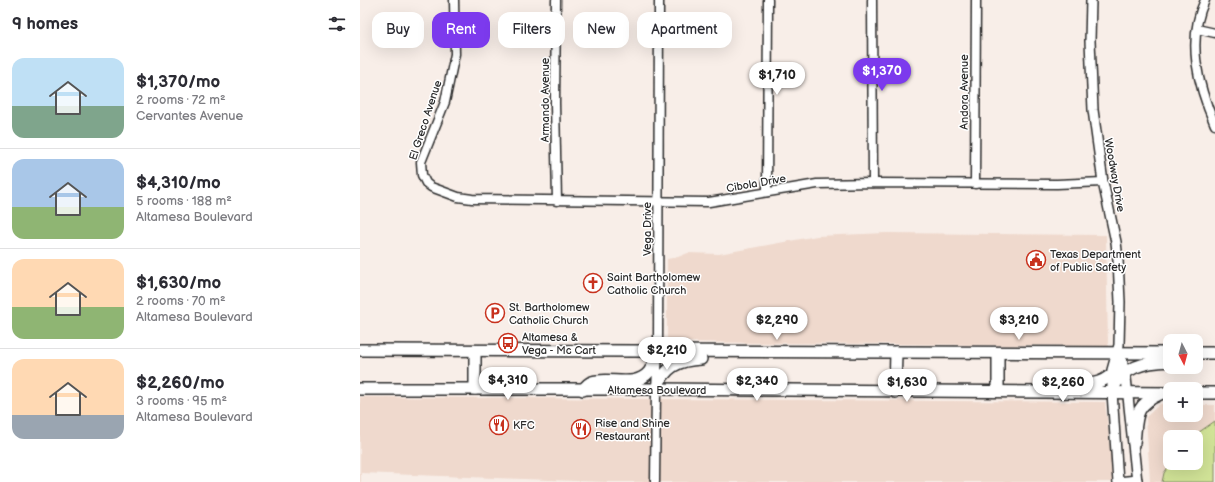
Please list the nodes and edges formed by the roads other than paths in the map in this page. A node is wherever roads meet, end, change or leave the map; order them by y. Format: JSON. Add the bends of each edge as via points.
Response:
{"nodes":[{"id":1,"x":454,"y":0,"type":"edge"},
{"id":2,"x":556,"y":0,"type":"edge"},
{"id":3,"x":659,"y":0,"type":"edge"},
{"id":4,"x":768,"y":0,"type":"edge"},
{"id":5,"x":872,"y":0,"type":"edge"},
{"id":6,"x":976,"y":0,"type":"edge"},
{"id":7,"x":1091,"y":0,"type":"edge"},
{"id":8,"x":1205,"y":0,"type":"edge"},
{"id":9,"x":1197,"y":29,"type":"junction"},
{"id":10,"x":1215,"y":33,"type":"edge"},
{"id":11,"x":1215,"y":125,"type":"edge"},
{"id":12,"x":422,"y":175,"type":"joint"},
{"id":13,"x":1103,"y":182,"type":"junction"},
{"id":14,"x":873,"y":183,"type":"junction"},
{"id":15,"x":975,"y":184,"type":"junction"},
{"id":16,"x":767,"y":192,"type":"junction"},
{"id":17,"x":557,"y":201,"type":"junction"},
{"id":18,"x":658,"y":202,"type":"junction"},
{"id":19,"x":360,"y":350,"type":"edge"},
{"id":20,"x":475,"y":351,"type":"junction"},
{"id":21,"x":658,"y":352,"type":"junction"},
{"id":22,"x":740,"y":352,"type":"junction"},
{"id":23,"x":896,"y":352,"type":"junction"},
{"id":24,"x":998,"y":353,"type":"junction"},
{"id":25,"x":1163,"y":354,"type":"edge"},
{"id":26,"x":1163,"y":361,"type":"edge"},
{"id":27,"x":1122,"y":363,"type":"junction"},
{"id":28,"x":1112,"y":374,"type":"junction"},
{"id":29,"x":360,"y":388,"type":"edge"},
{"id":30,"x":475,"y":389,"type":"junction"},
{"id":31,"x":656,"y":389,"type":"junction"},
{"id":32,"x":583,"y":390,"type":"junction"},
{"id":33,"x":998,"y":391,"type":"junction"},
{"id":34,"x":1035,"y":391,"type":"junction"},
{"id":35,"x":895,"y":392,"type":"junction"},
{"id":36,"x":1112,"y":392,"type":"junction"},
{"id":37,"x":1128,"y":392,"type":"junction"},
{"id":38,"x":1163,"y":393,"type":"edge"},
{"id":39,"x":1203,"y":393,"type":"edge"},
{"id":40,"x":1215,"y":393,"type":"edge"},
{"id":41,"x":1163,"y":394,"type":"edge"},
{"id":42,"x":1134,"y":443,"type":"junction"},
{"id":43,"x":1137,"y":481,"type":"edge"},
{"id":44,"x":655,"y":482,"type":"edge"},
{"id":45,"x":1118,"y":482,"type":"edge"}],
"edges":[{"from":1,"to":12,"type":"street","name":"El Greco Avenue","via":[[455,54],[445,102],[422,162]]},
{"from":2,"to":17,"type":"street","name":"Armando Avenue"},
{"from":3,"to":18,"type":"street","name":"Vega Drive"},
{"from":4,"to":16,"type":"street"},
{"from":5,"to":14,"type":"street"},
{"from":6,"to":15,"type":"street","name":"Andora Avenue"},
{"from":7,"to":13,"type":"street","name":"Woodway Drive","via":[[1093,110]]},
{"from":8,"to":9,"type":"street"},
{"from":9,"to":10,"type":"street"},
{"from":9,"to":11,"type":"street","via":[[1196,63],[1199,81]]},
{"from":12,"to":17,"type":"street","name":"Cibola Drive","via":[[431,187],[458,197]]},
{"from":13,"to":15,"type":"street","name":"Cibola Drive"},
{"from":13,"to":27,"type":"street","name":"Woodway Drive","via":[[1118,260],[1119,345]]},
{"from":14,"to":15,"type":"street","name":"Cibola Drive"},
{"from":14,"to":16,"type":"street","name":"Cibola Drive","via":[[817,184]]},
{"from":16,"to":18,"type":"street","name":"Cibola Drive","via":[[709,202]]},
{"from":17,"to":18,"type":"street","name":"Cibola Drive"},
{"from":18,"to":21,"type":"street","name":"Vega Drive"},
{"from":19,"to":20,"type":"main road"},
{"from":20,"to":21,"type":"main road"},
{"from":20,"to":30,"type":"main road"},
{"from":21,"to":22,"type":"main road"},
{"from":21,"to":31,"type":"street","name":"Vega Drive"},
{"from":21,"to":32,"type":"main road","via":[[648,373],[641,378],[629,381],[593,381]]},
{"from":22,"to":23,"type":"main road"},
{"from":22,"to":31,"type":"main road","via":[[717,359],[689,359],[680,362],[660,378]]},
{"from":23,"to":24,"type":"main road"},
{"from":23,"to":35,"type":"main road"},
{"from":24,"to":27,"type":"main road"},
{"from":24,"to":33,"type":"main road"},
{"from":25,"to":27,"type":"main road"},
{"from":26,"to":27,"type":"main road"},
{"from":27,"to":28,"type":"main road"},
{"from":27,"to":36,"type":"main road"},
{"from":27,"to":37,"type":"street","name":"Woodway Drive"},
{"from":28,"to":34,"type":"main road","via":[[1096,384],[1047,387]]},
{"from":28,"to":36,"type":"street"},
{"from":29,"to":30,"type":"main road","name":"Altamesa Boulevard"},
{"from":30,"to":32,"type":"main road","name":"Altamesa Boulevard"},
{"from":31,"to":32,"type":"main road","name":"Altamesa Boulevard"},
{"from":31,"to":35,"type":"main road","name":"Altamesa Boulevard"},
{"from":31,"to":44,"type":"street","name":"Vega Drive"},
{"from":33,"to":34,"type":"main road","name":"Altamesa Boulevard"},
{"from":33,"to":35,"type":"main road","name":"Altamesa Boulevard"},
{"from":34,"to":36,"type":"main road","name":"Altamesa Boulevard"},
{"from":36,"to":37,"type":"main road","name":"Altamesa Boulevard"},
{"from":36,"to":45,"type":"street"},
{"from":37,"to":38,"type":"main road","name":"Altamesa Boulevard"},
{"from":37,"to":42,"type":"street","name":"Woodway Drive"},
{"from":39,"to":40,"type":"main road"},
{"from":41,"to":42,"type":"main road","via":[[1150,398],[1138,411]]},
{"from":42,"to":43,"type":"street","name":"Woodway Drive"},
{"from":43,"to":45,"type":"street"}]}
